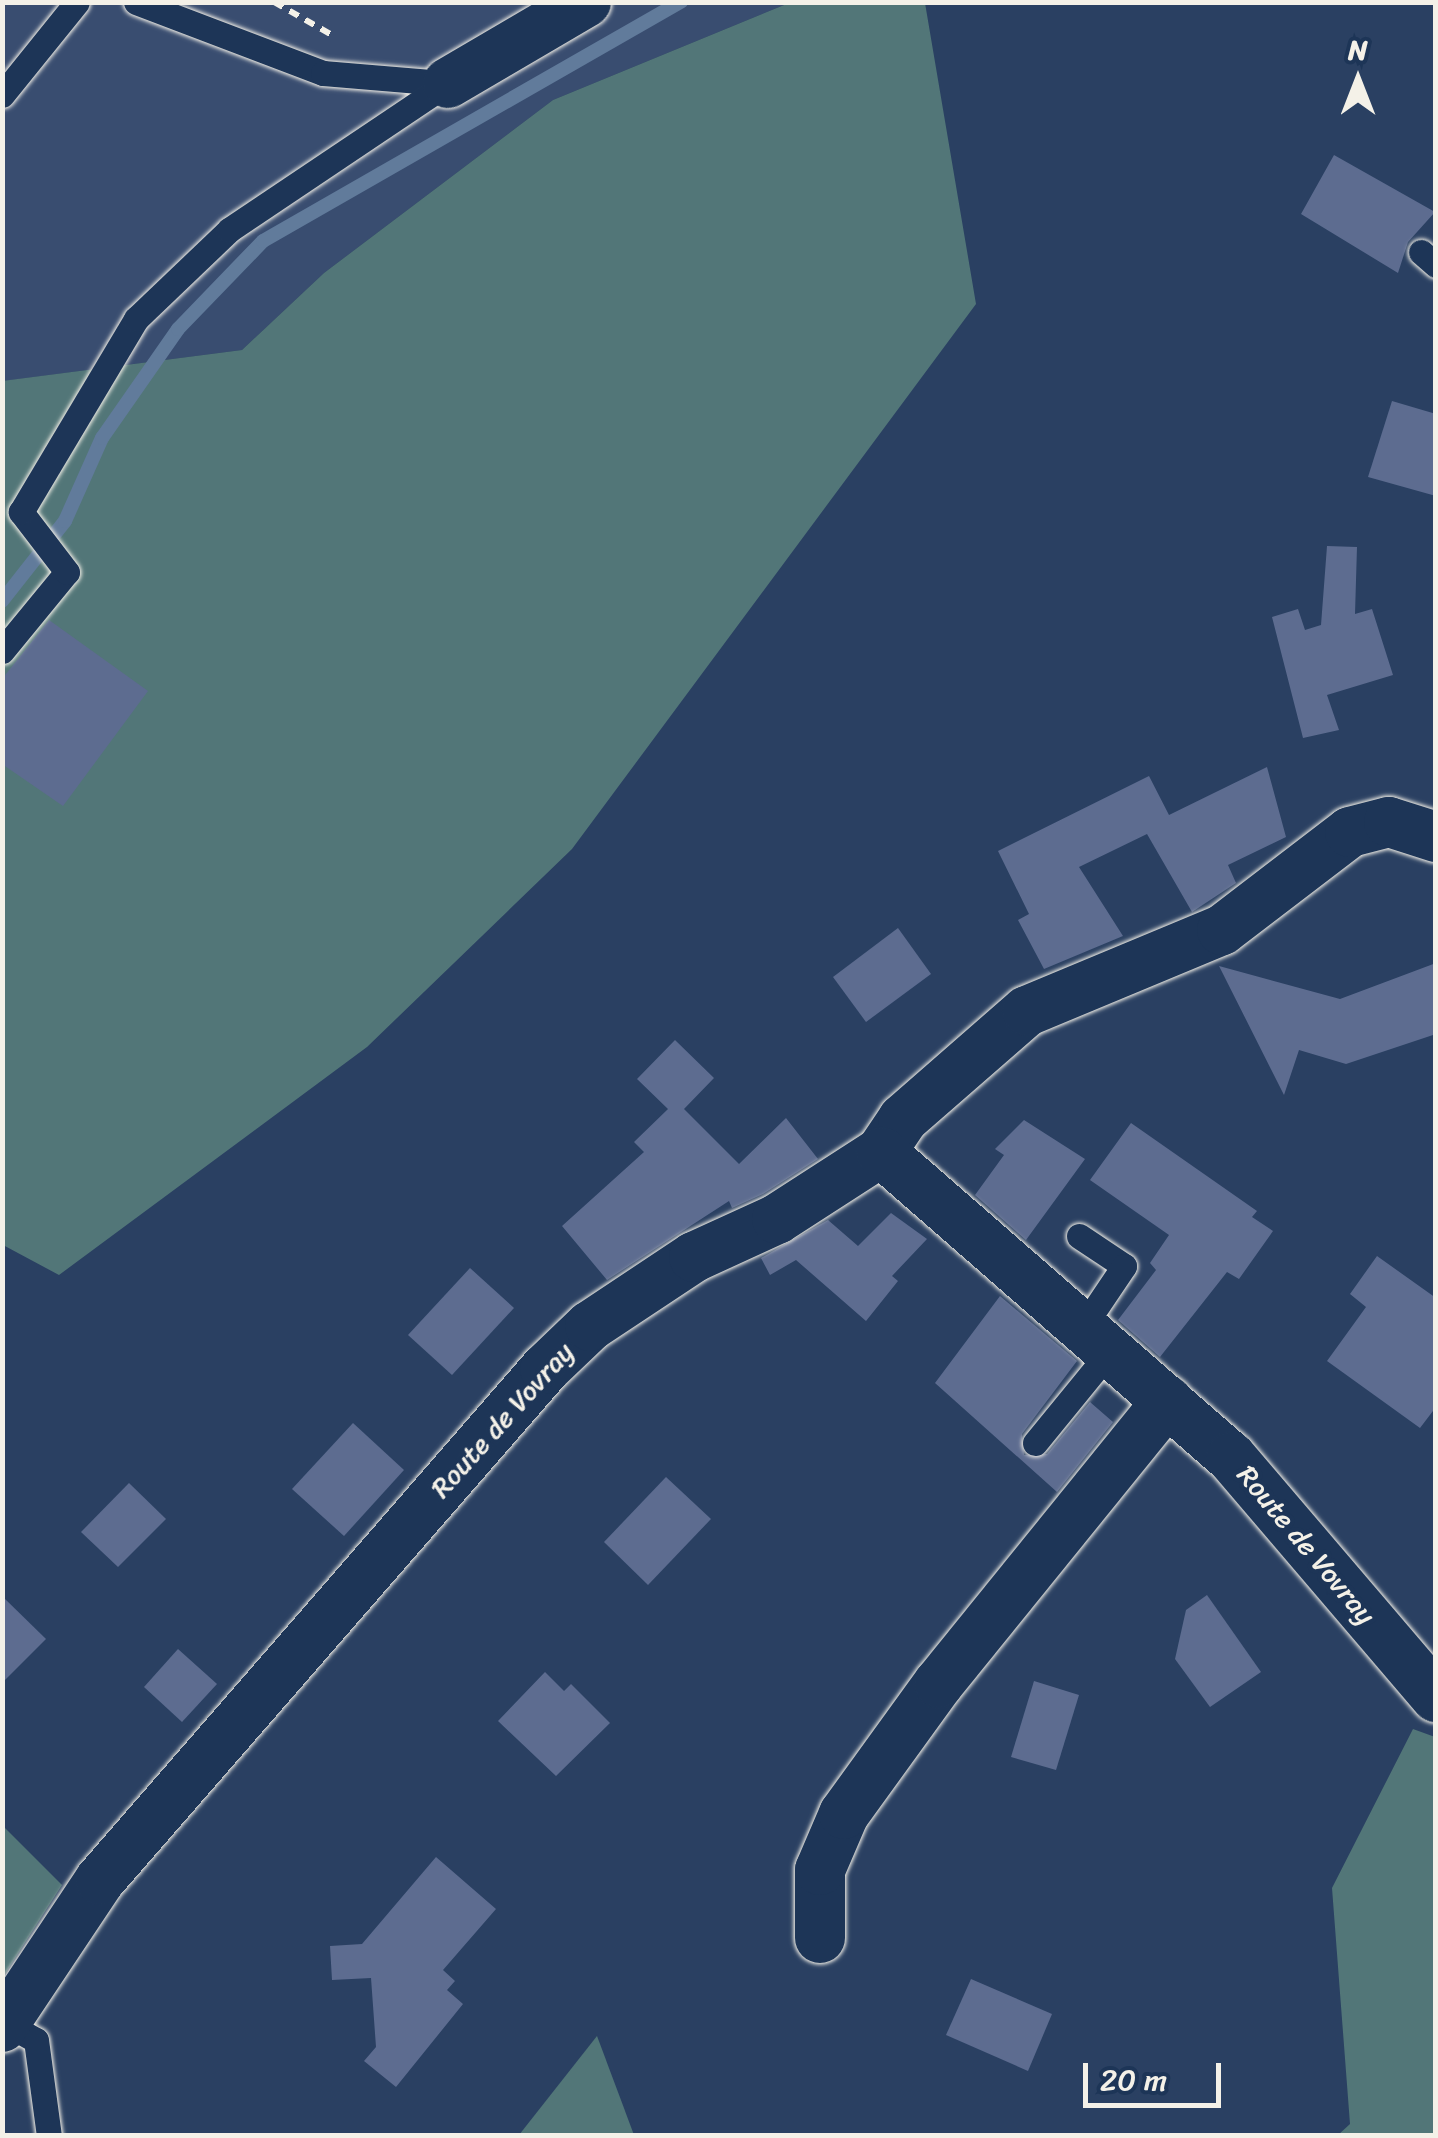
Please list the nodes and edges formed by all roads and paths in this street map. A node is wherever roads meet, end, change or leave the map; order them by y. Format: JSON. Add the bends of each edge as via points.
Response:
{"nodes":[{"id":1,"x":76,"y":2,"type":"edge"},
{"id":2,"x":136,"y":2,"type":"edge"},
{"id":3,"x":586,"y":2,"type":"edge"},
{"id":4,"x":448,"y":83,"type":"junction"},
{"id":5,"x":2,"y":95,"type":"edge"},
{"id":6,"x":2,"y":651,"type":"edge"},
{"id":7,"x":1436,"y":837,"type":"edge"},
{"id":8,"x":881,"y":1152,"type":"junction"},
{"id":9,"x":1079,"y":1236,"type":"dead end"},
{"id":10,"x":1096,"y":1339,"type":"junction"},
{"id":11,"x":1167,"y":1401,"type":"junction"},
{"id":12,"x":1035,"y":1444,"type":"dead end"},
{"id":13,"x":1436,"y":1697,"type":"edge"},
{"id":14,"x":820,"y":1938,"type":"dead end"},
{"id":15,"x":4,"y":2025,"type":"edge"},
{"id":16,"x":49,"y":2136,"type":"edge"}],
"edges":[{"from":1,"to":5,"type":"lane"},
{"from":2,"to":4,"type":"lane","via":[[323,73]]},
{"from":3,"to":4,"type":"street"},
{"from":4,"to":6,"type":"lane","via":[[314,166],[177,272],[102,372],[21,512],[68,572]]},
{"from":7,"to":8,"type":"street","via":[[1389,822],[1350,832],[1222,930],[1027,1011],[927,1095]]},
{"from":8,"to":10,"type":"street","name":"Route de Vovray"},
{"from":8,"to":15,"type":"street","name":"Route de Vovray","via":[[777,1219],[694,1256],[590,1326],[545,1369],[100,1880]]},
{"from":9,"to":10,"type":"lane","via":[[1124,1266]]},
{"from":10,"to":11,"type":"street","name":"Route de Vovray"},
{"from":10,"to":12,"type":"lane"},
{"from":11,"to":13,"type":"street","name":"Route de Vovray","via":[[1231,1457]]},
{"from":11,"to":14,"type":"street","via":[[939,1683],[844,1814],[820,1870]]},
{"from":15,"to":16,"type":"lane","via":[[36,2040]]}]}
